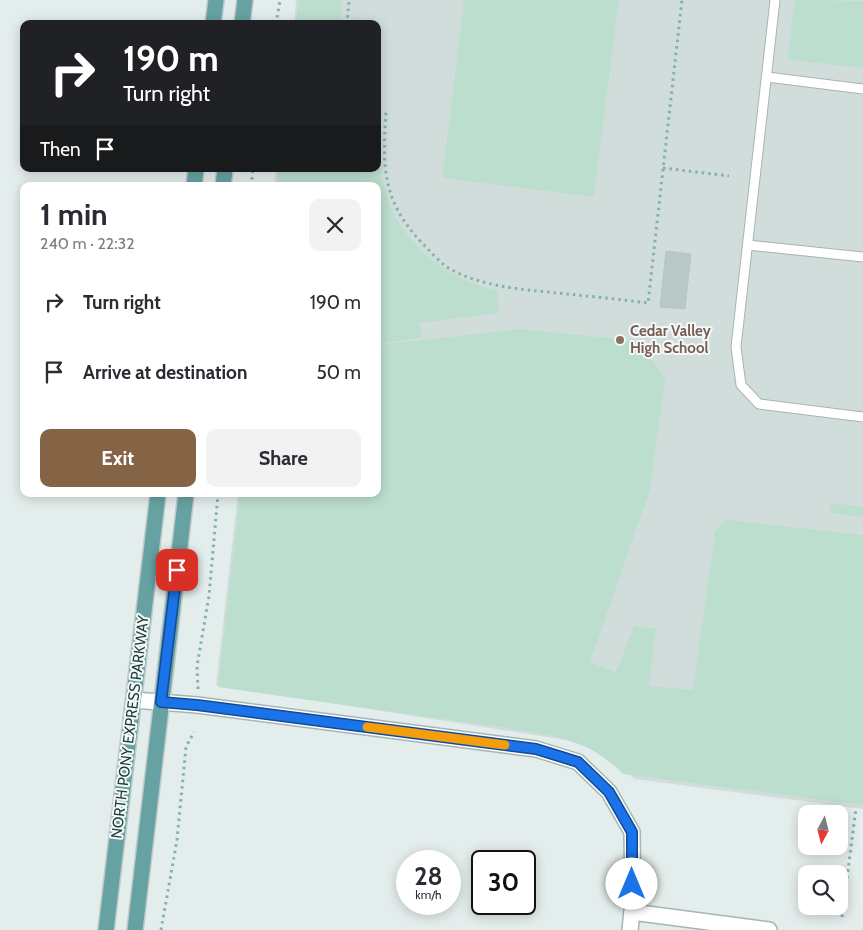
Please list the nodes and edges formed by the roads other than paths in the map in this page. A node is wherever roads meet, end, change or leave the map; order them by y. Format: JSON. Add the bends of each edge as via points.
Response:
{"nodes":[{"id":1,"x":216,"y":0,"type":"edge"},
{"id":2,"x":245,"y":0,"type":"edge"},
{"id":3,"x":775,"y":0,"type":"edge"},
{"id":4,"x":214,"y":20,"type":"edge"},
{"id":5,"x":242,"y":20,"type":"edge"},
{"id":6,"x":767,"y":77,"type":"junction"},
{"id":7,"x":863,"y":89,"type":"edge"},
{"id":8,"x":748,"y":244,"type":"junction"},
{"id":9,"x":863,"y":257,"type":"edge"},
{"id":10,"x":863,"y":417,"type":"edge"},
{"id":11,"x":158,"y":497,"type":"edge"},
{"id":12,"x":186,"y":497,"type":"edge"},
{"id":13,"x":134,"y":700,"type":"junction"},
{"id":14,"x":161,"y":702,"type":"junction"},
{"id":15,"x":632,"y":912,"type":"junction"},
{"id":16,"x":106,"y":930,"type":"edge"},
{"id":17,"x":134,"y":930,"type":"edge"},
{"id":18,"x":630,"y":930,"type":"edge"},
{"id":19,"x":769,"y":930,"type":"edge"}],
"edges":[{"from":1,"to":4,"type":"main road"},
{"from":2,"to":5,"type":"main road"},
{"from":3,"to":6,"type":"lane"},
{"from":6,"to":7,"type":"lane"},
{"from":6,"to":8,"type":"lane"},
{"from":8,"to":9,"type":"lane"},
{"from":8,"to":10,"type":"lane","via":[[736,347],[741,385],[760,404]]},
{"from":11,"to":13,"type":"main road","name":"NORTH PONY EXPRESS PARKWAY"},
{"from":12,"to":14,"type":"main road","name":"NORTH PONY EXPRESS PARKWAY"},
{"from":13,"to":14,"type":"street"},
{"from":13,"to":16,"type":"main road","name":"NORTH PONY EXPRESS PARKWAY"},
{"from":14,"to":15,"type":"street","via":[[536,749],[578,762],[609,792],[632,832]]},
{"from":14,"to":17,"type":"main road","name":"NORTH PONY EXPRESS PARKWAY"},
{"from":15,"to":18,"type":"street"},
{"from":15,"to":19,"type":"street"}]}
